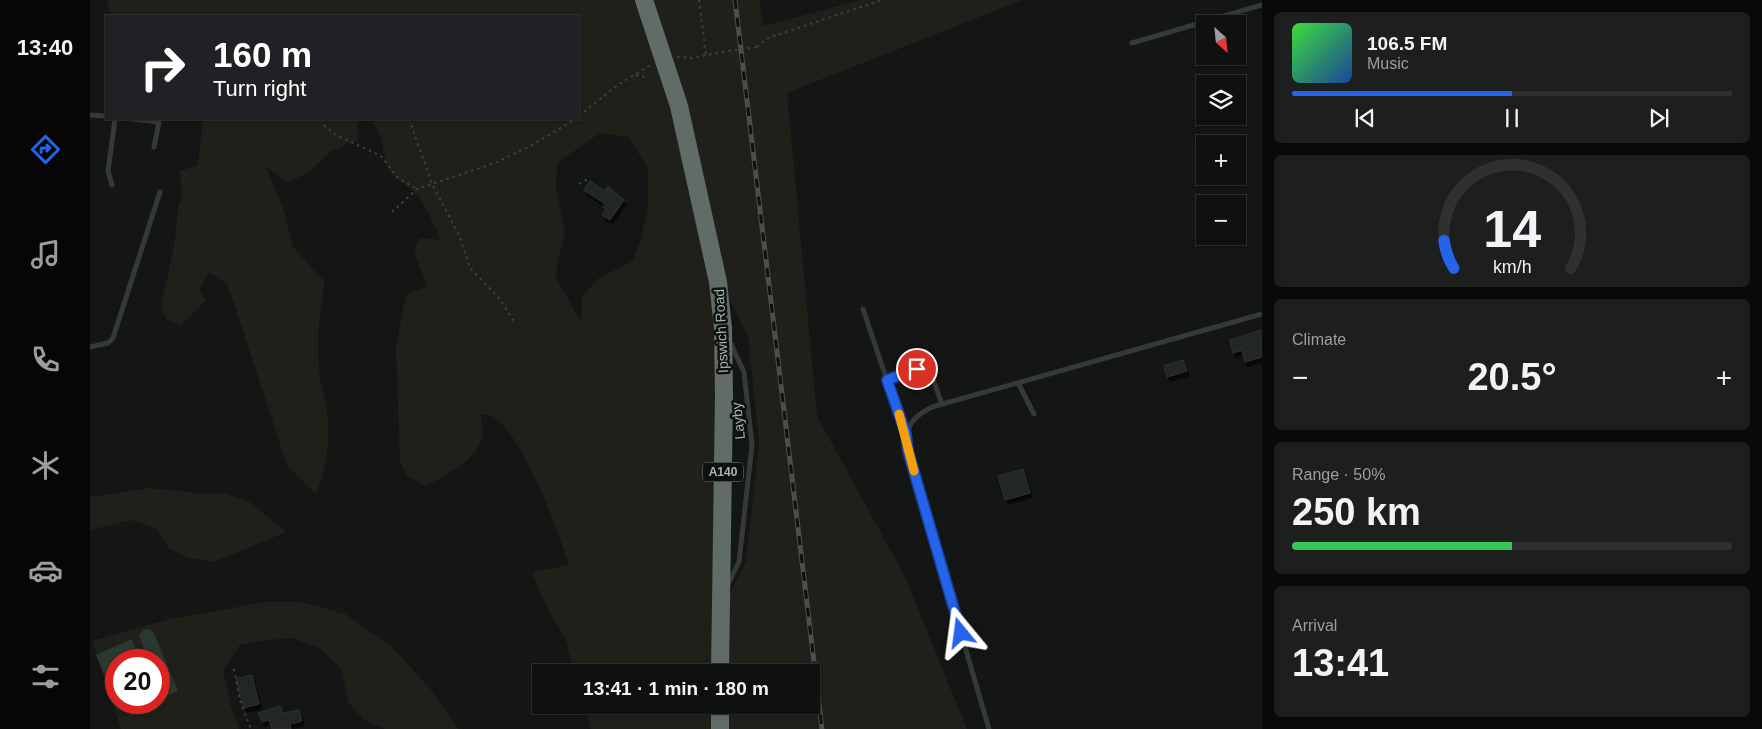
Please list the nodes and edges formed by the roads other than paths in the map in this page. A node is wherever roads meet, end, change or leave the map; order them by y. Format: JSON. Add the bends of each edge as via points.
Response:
{"nodes":[{"id":1,"x":644,"y":0,"type":"edge"},
{"id":2,"x":1262,"y":5,"type":"edge"},
{"id":3,"x":1132,"y":43,"type":"dead end"},
{"id":4,"x":90,"y":115,"type":"edge"},
{"id":5,"x":105,"y":116,"type":"edge"},
{"id":6,"x":115,"y":120,"type":"edge"},
{"id":7,"x":141,"y":120,"type":"edge"},
{"id":8,"x":154,"y":147,"type":"dead end"},
{"id":9,"x":112,"y":185,"type":"dead end"},
{"id":10,"x":160,"y":192,"type":"dead end"},
{"id":11,"x":863,"y":309,"type":"dead end"},
{"id":12,"x":1262,"y":314,"type":"edge"},
{"id":13,"x":723,"y":328,"type":"junction"},
{"id":14,"x":90,"y":347,"type":"edge"},
{"id":15,"x":887,"y":380,"type":"junction"},
{"id":16,"x":1018,"y":383,"type":"junction"},
{"id":17,"x":942,"y":404,"type":"junction"},
{"id":18,"x":1034,"y":414,"type":"dead end"},
{"id":19,"x":906,"y":434,"type":"junction"},
{"id":20,"x":721,"y":600,"type":"junction"},
{"id":21,"x":720,"y":664,"type":"edge"},
{"id":22,"x":720,"y":714,"type":"edge"},
{"id":23,"x":720,"y":729,"type":"edge"},
{"id":24,"x":989,"y":729,"type":"edge"}],
"edges":[{"from":1,"to":13,"type":"highway","name":"Ipswich Road","number":"A140","via":[[660,62],[679,106],[718,282]]},
{"from":2,"to":3,"type":"lane"},
{"from":4,"to":5,"type":"lane"},
{"from":6,"to":9,"type":"lane","via":[[108,171]]},
{"from":7,"to":8,"type":"lane","via":[[158,122]]},
{"from":10,"to":14,"type":"lane","via":[[113,338],[108,343]]},
{"from":11,"to":15,"type":"lane"},
{"from":12,"to":16,"type":"lane"},
{"from":13,"to":20,"type":"highway","name":"Ipswich Road","number":"A140"},
{"from":13,"to":20,"type":"lane","name":"Layby","via":[[744,372],[752,445],[740,562]]},
{"from":15,"to":17,"type":"lane","via":[[923,367],[931,374]]},
{"from":15,"to":19,"type":"lane"},
{"from":16,"to":17,"type":"lane"},
{"from":16,"to":18,"type":"lane"},
{"from":17,"to":19,"type":"lane","via":[[923,411],[913,419]]},
{"from":19,"to":24,"type":"lane","via":[[908,451]]},
{"from":20,"to":21,"type":"highway","name":"Ipswich Road","number":"A140"},
{"from":22,"to":23,"type":"highway"}]}
